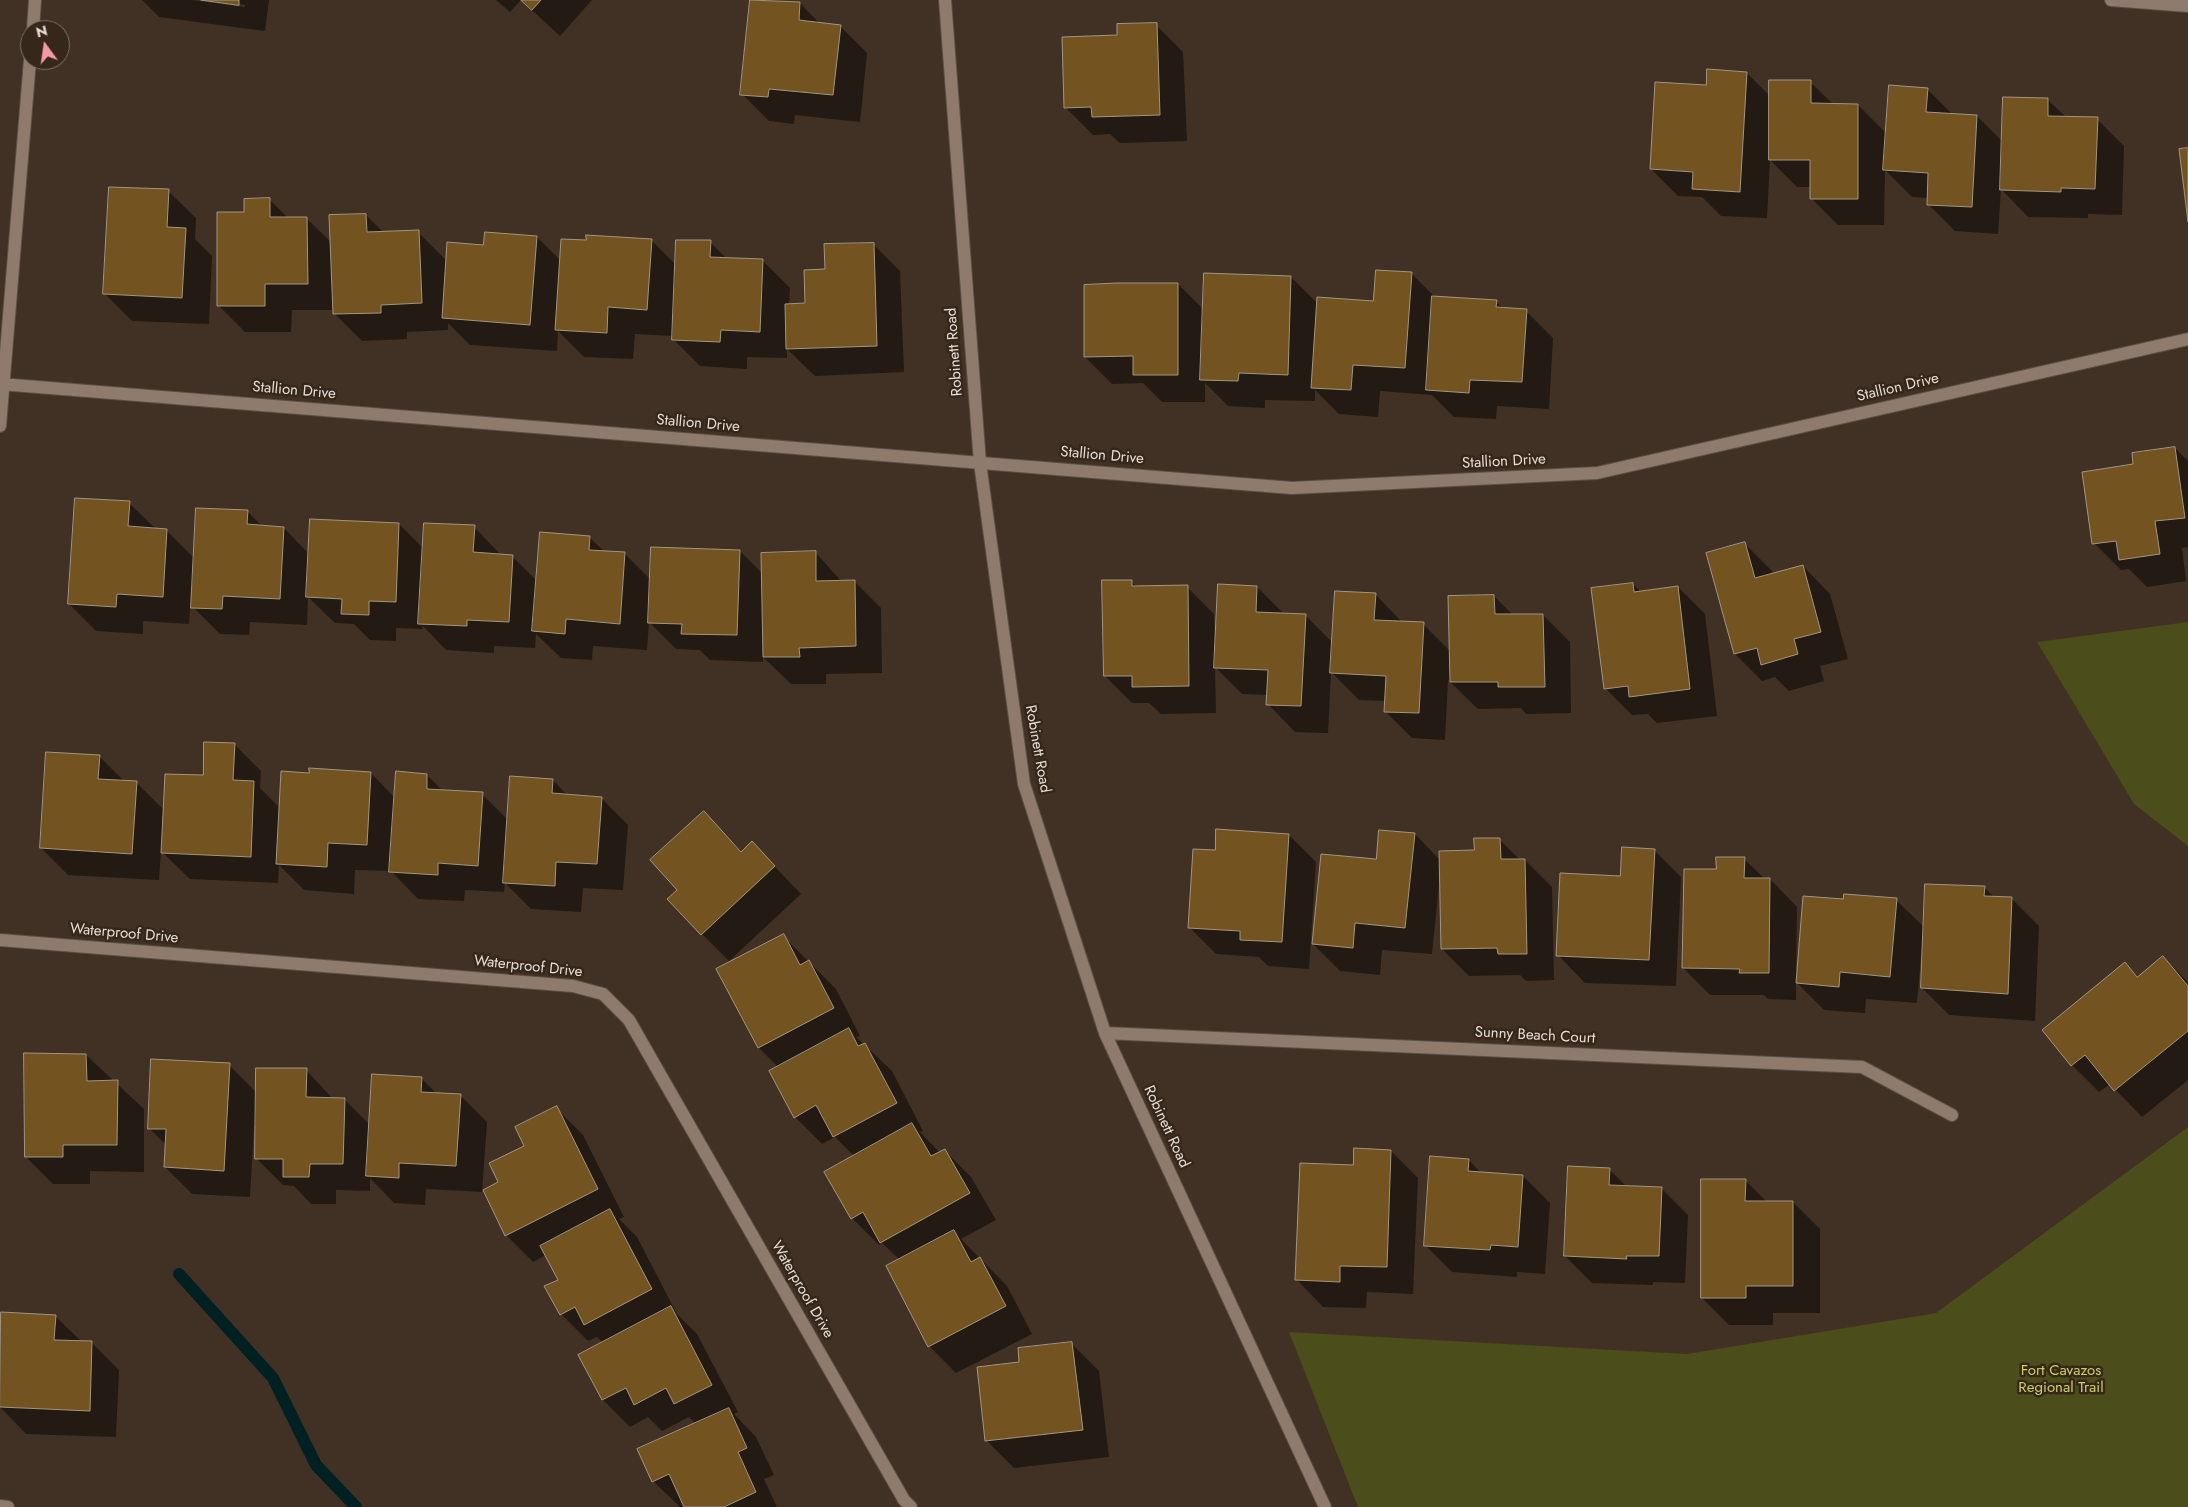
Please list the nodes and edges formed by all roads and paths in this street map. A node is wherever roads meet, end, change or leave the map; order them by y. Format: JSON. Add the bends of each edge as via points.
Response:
{"nodes":[{"id":1,"x":35,"y":0,"type":"edge"},
{"id":2,"x":945,"y":0,"type":"edge"},
{"id":3,"x":2111,"y":0,"type":"edge"},
{"id":4,"x":2188,"y":6,"type":"edge"},
{"id":5,"x":34,"y":20,"type":"edge"},
{"id":6,"x":29,"y":70,"type":"edge"},
{"id":7,"x":2188,"y":339,"type":"edge"},
{"id":8,"x":2,"y":384,"type":"edge"},
{"id":9,"x":0,"y":426,"type":"edge"},
{"id":10,"x":980,"y":463,"type":"junction"},
{"id":11,"x":0,"y":940,"type":"edge"},
{"id":12,"x":1105,"y":1033,"type":"junction"},
{"id":13,"x":1952,"y":1115,"type":"dead end"},
{"id":14,"x":0,"y":1506,"type":"edge"},
{"id":15,"x":8,"y":1507,"type":"edge"},
{"id":16,"x":912,"y":1507,"type":"edge"},
{"id":17,"x":1325,"y":1507,"type":"edge"}],
"edges":[{"from":1,"to":5,"type":"street"},
{"from":2,"to":10,"type":"street","name":"Robinett Road"},
{"from":3,"to":4,"type":"street"},
{"from":6,"to":8,"type":"street"},
{"from":7,"to":10,"type":"street","name":"Stallion Drive","via":[[1597,473],[1292,488]]},
{"from":8,"to":9,"type":"street"},
{"from":8,"to":10,"type":"street","name":"Stallion Drive"},
{"from":10,"to":12,"type":"street","name":"Robinett Road","via":[[1024,784]]},
{"from":11,"to":16,"type":"street","name":"Waterproof Drive","via":[[573,986],[603,994],[629,1020],[904,1500]]},
{"from":12,"to":13,"type":"street","name":"Sunny Beach Court","via":[[1862,1067]]},
{"from":12,"to":17,"type":"street","name":"Robinett Road"},
{"from":14,"to":15,"type":"street"}]}
